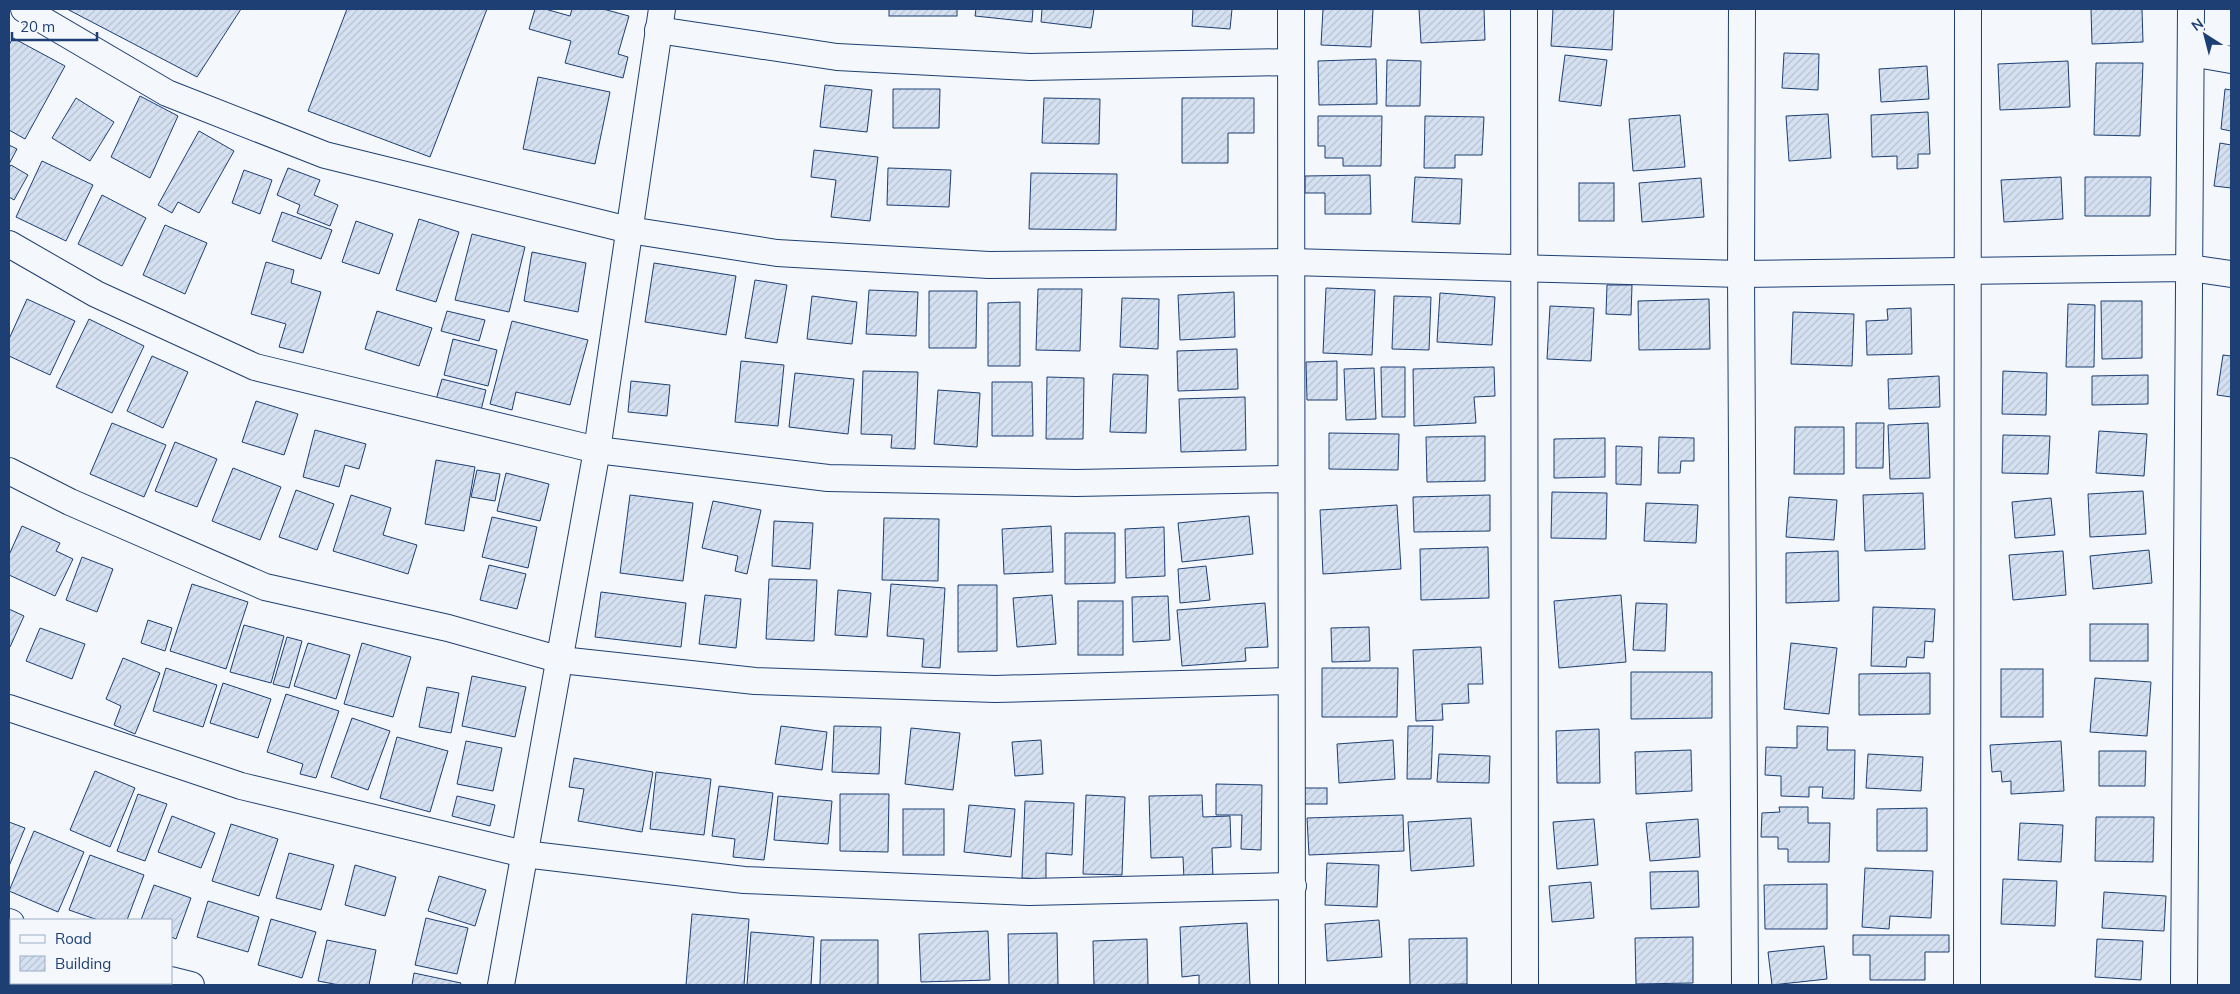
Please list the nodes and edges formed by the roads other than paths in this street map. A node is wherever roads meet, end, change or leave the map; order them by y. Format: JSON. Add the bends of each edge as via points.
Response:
{"nodes":[{"id":1,"x":24,"y":9,"type":"edge"},
{"id":2,"x":1291,"y":9,"type":"edge"},
{"id":3,"x":1524,"y":9,"type":"edge"},
{"id":4,"x":1742,"y":9,"type":"edge"},
{"id":5,"x":1968,"y":9,"type":"edge"},
{"id":6,"x":2191,"y":9,"type":"edge"},
{"id":7,"x":660,"y":19,"type":"edge"},
{"id":8,"x":2191,"y":53,"type":"junction"},
{"id":9,"x":2231,"y":60,"type":"edge"},
{"id":10,"x":1291,"y":62,"type":"junction"},
{"id":11,"x":629,"y":230,"type":"junction"},
{"id":12,"x":9,"y":244,"type":"edge"},
{"id":13,"x":1290,"y":262,"type":"junction"},
{"id":14,"x":2190,"y":268,"type":"junction"},
{"id":15,"x":1523,"y":270,"type":"junction"},
{"id":16,"x":1969,"y":271,"type":"junction"},
{"id":17,"x":1741,"y":274,"type":"junction"},
{"id":18,"x":2231,"y":274,"type":"edge"},
{"id":19,"x":597,"y":450,"type":"junction"},
{"id":20,"x":9,"y":471,"type":"edge"},
{"id":21,"x":1290,"y":479,"type":"junction"},
{"id":22,"x":561,"y":660,"type":"junction"},
{"id":23,"x":1291,"y":681,"type":"junction"},
{"id":24,"x":9,"y":708,"type":"edge"},
{"id":25,"x":524,"y":854,"type":"junction"},
{"id":26,"x":1293,"y":886,"type":"junction"},
{"id":27,"x":172,"y":980,"type":"edge"},
{"id":28,"x":191,"y":985,"type":"edge"},
{"id":29,"x":501,"y":985,"type":"edge"},
{"id":30,"x":1292,"y":985,"type":"edge"},
{"id":31,"x":1525,"y":985,"type":"edge"},
{"id":32,"x":1745,"y":985,"type":"edge"},
{"id":33,"x":1967,"y":985,"type":"edge"},
{"id":34,"x":2184,"y":985,"type":"edge"}],
"edges":[{"from":1,"to":11,"type":"street","via":[[167,94],[325,155]]},
{"from":2,"to":10,"type":"street"},
{"from":3,"to":15,"type":"street"},
{"from":4,"to":17,"type":"street"},
{"from":5,"to":16,"type":"street"},
{"from":6,"to":8,"type":"street"},
{"from":7,"to":10,"type":"street","via":[[837,57],[1030,67]]},
{"from":7,"to":11,"type":"street"},
{"from":8,"to":9,"type":"street"},
{"from":8,"to":14,"type":"street"},
{"from":10,"to":13,"type":"street"},
{"from":11,"to":13,"type":"street","via":[[777,253],[988,265]]},
{"from":11,"to":19,"type":"street"},
{"from":12,"to":19,"type":"street","via":[[96,294],[255,367]]},
{"from":13,"to":15,"type":"street"},
{"from":13,"to":21,"type":"street"},
{"from":14,"to":16,"type":"street"},
{"from":14,"to":18,"type":"street"},
{"from":14,"to":34,"type":"street"},
{"from":15,"to":17,"type":"street"},
{"from":15,"to":31,"type":"street"},
{"from":16,"to":17,"type":"street"},
{"from":16,"to":33,"type":"street"},
{"from":17,"to":32,"type":"street"},
{"from":19,"to":21,"type":"street","via":[[828,478],[1076,483]]},
{"from":19,"to":22,"type":"street"},
{"from":20,"to":22,"type":"street","via":[[70,502],[265,587],[448,628]]},
{"from":21,"to":23,"type":"street"},
{"from":22,"to":23,"type":"street","via":[[755,682],[995,689]]},
{"from":22,"to":25,"type":"street"},
{"from":23,"to":26,"type":"street"},
{"from":24,"to":25,"type":"street","via":[[241,786]]},
{"from":25,"to":26,"type":"street","via":[[744,880],[1010,891]]},
{"from":25,"to":29,"type":"street"},
{"from":26,"to":30,"type":"street"},
{"from":27,"to":28,"type":"street"}]}
